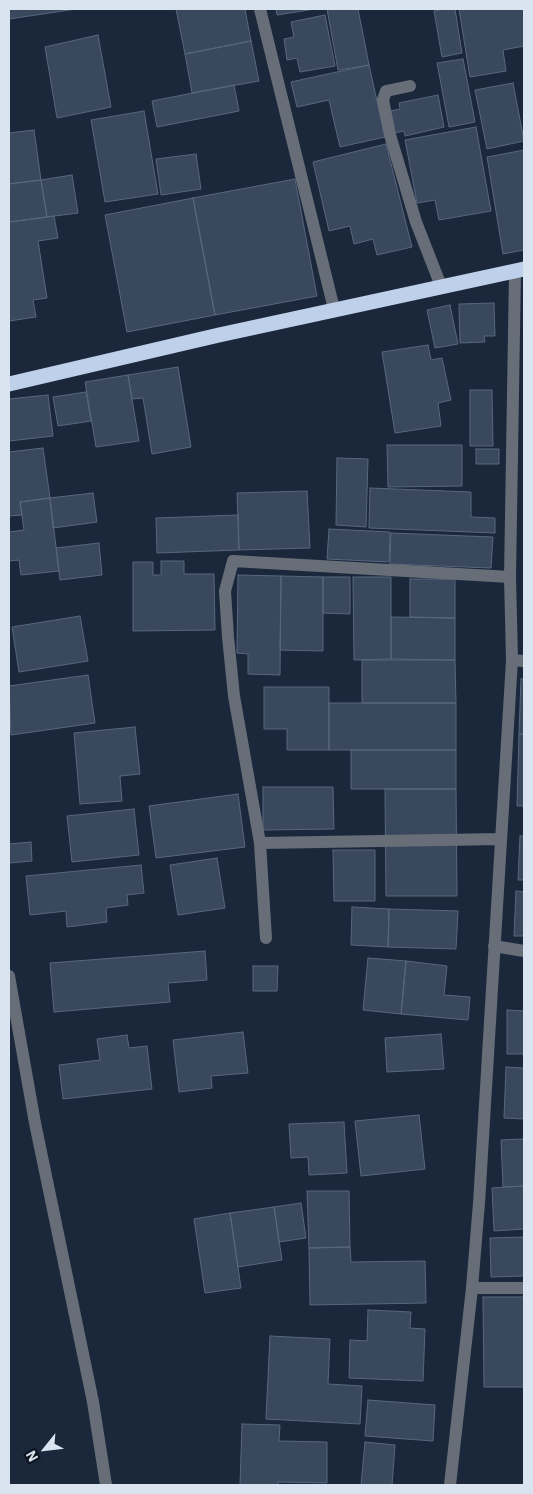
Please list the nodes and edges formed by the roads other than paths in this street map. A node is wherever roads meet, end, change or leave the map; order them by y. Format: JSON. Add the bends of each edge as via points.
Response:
{"nodes":[{"id":1,"x":260,"y":9,"type":"edge"},
{"id":2,"x":410,"y":86,"type":"dead end"},
{"id":3,"x":520,"y":270,"type":"edge"},
{"id":4,"x":440,"y":286,"type":"junction"},
{"id":5,"x":334,"y":309,"type":"junction"},
{"id":6,"x":9,"y":384,"type":"edge"},
{"id":7,"x":510,"y":577,"type":"junction"},
{"id":8,"x":518,"y":660,"type":"edge"},
{"id":9,"x":500,"y":839,"type":"junction"},
{"id":10,"x":260,"y":843,"type":"junction"},
{"id":11,"x":266,"y":938,"type":"dead end"},
{"id":12,"x":494,"y":946,"type":"junction"},
{"id":13,"x":524,"y":951,"type":"edge"},
{"id":14,"x":9,"y":976,"type":"edge"},
{"id":15,"x":472,"y":1288,"type":"junction"},
{"id":16,"x":524,"y":1288,"type":"edge"},
{"id":17,"x":106,"y":1485,"type":"edge"},
{"id":18,"x":450,"y":1485,"type":"edge"}],
"edges":[{"from":1,"to":5,"type":"street"},
{"from":2,"to":4,"type":"street","via":[[386,90],[383,100],[416,222]]},
{"from":3,"to":4,"type":"highway"},
{"from":3,"to":7,"type":"street"},
{"from":4,"to":5,"type":"highway"},
{"from":5,"to":6,"type":"highway"},
{"from":7,"to":8,"type":"street"},
{"from":7,"to":10,"type":"street","via":[[234,561],[225,590],[228,637],[234,696]]},
{"from":8,"to":9,"type":"street"},
{"from":9,"to":10,"type":"street"},
{"from":9,"to":12,"type":"street"},
{"from":10,"to":11,"type":"street"},
{"from":12,"to":13,"type":"street"},
{"from":12,"to":15,"type":"street"},
{"from":14,"to":17,"type":"street","via":[[35,1123],[93,1402]]},
{"from":15,"to":16,"type":"street"},
{"from":15,"to":18,"type":"street"}]}
